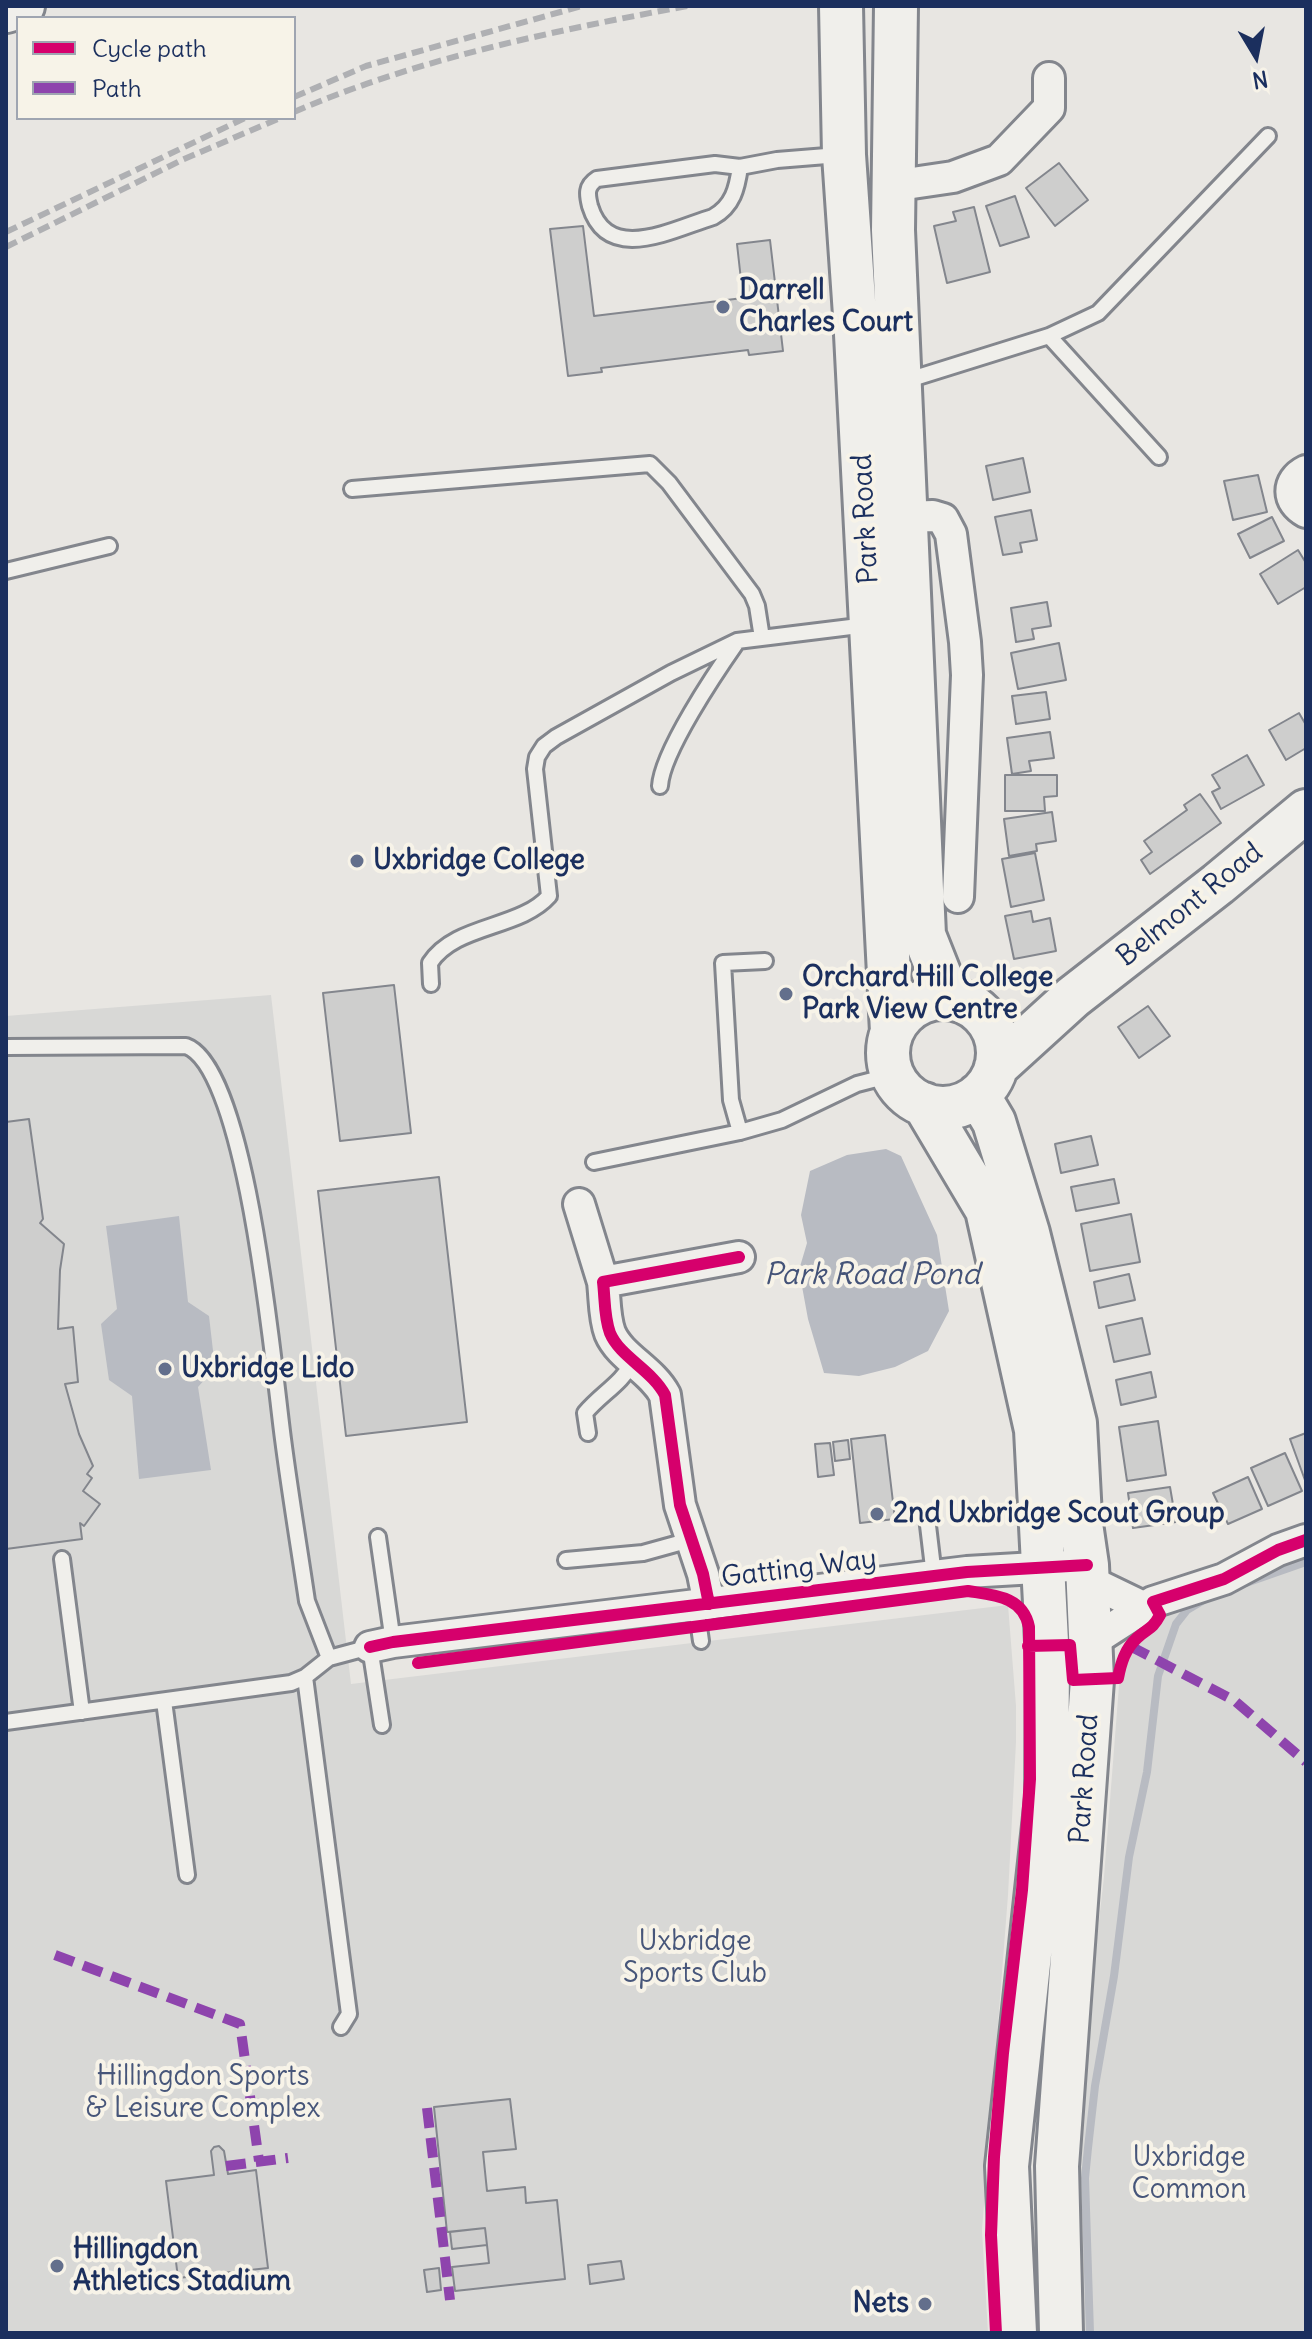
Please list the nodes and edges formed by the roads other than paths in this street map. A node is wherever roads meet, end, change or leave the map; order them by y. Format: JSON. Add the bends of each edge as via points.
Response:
{"nodes":[{"id":1,"x":23,"y":6,"type":"edge"},
{"id":2,"x":841,"y":6,"type":"edge"},
{"id":3,"x":6,"y":11,"type":"edge"},
{"id":4,"x":896,"y":24,"type":"edge"},
{"id":5,"x":1049,"y":78,"type":"dead end"},
{"id":6,"x":1268,"y":136,"type":"dead end"},
{"id":7,"x":844,"y":155,"type":"junction"},
{"id":8,"x":740,"y":167,"type":"junction"},
{"id":9,"x":892,"y":186,"type":"junction"},
{"id":10,"x":1049,"y":336,"type":"junction"},
{"id":11,"x":901,"y":382,"type":"junction"},
{"id":12,"x":1159,"y":457,"type":"dead end"},
{"id":13,"x":1306,"y":471,"type":"edge"},
{"id":14,"x":352,"y":489,"type":"dead end"},
{"id":15,"x":1306,"y":512,"type":"edge"},
{"id":16,"x":905,"y":517,"type":"junction"},
{"id":17,"x":109,"y":546,"type":"dead end"},
{"id":18,"x":6,"y":571,"type":"edge"},
{"id":19,"x":871,"y":625,"type":"junction"},
{"id":20,"x":762,"y":638,"type":"junction"},
{"id":21,"x":737,"y":641,"type":"junction"},
{"id":22,"x":660,"y":786,"type":"dead end"},
{"id":23,"x":1306,"y":811,"type":"edge"},
{"id":24,"x":958,"y":897,"type":"dead end"},
{"id":25,"x":765,"y":961,"type":"dead end"},
{"id":26,"x":431,"y":984,"type":"dead end"},
{"id":27,"x":1073,"y":997,"type":"junction"},
{"id":28,"x":967,"y":1007,"type":"junction"},
{"id":29,"x":892,"y":1032,"type":"junction"},
{"id":30,"x":6,"y":1047,"type":"edge"},
{"id":31,"x":892,"y":1075,"type":"junction"},
{"id":32,"x":987,"y":1081,"type":"junction"},
{"id":33,"x":924,"y":1104,"type":"junction"},
{"id":34,"x":740,"y":1132,"type":"junction"},
{"id":35,"x":594,"y":1162,"type":"dead end"},
{"id":36,"x":579,"y":1204,"type":"dead end"},
{"id":37,"x":739,"y":1257,"type":"dead end"},
{"id":38,"x":603,"y":1282,"type":"junction"},
{"id":39,"x":634,"y":1361,"type":"junction"},
{"id":40,"x":588,"y":1433,"type":"dead end"},
{"id":41,"x":927,"y":1517,"type":"dead end"},
{"id":42,"x":378,"y":1537,"type":"dead end"},
{"id":43,"x":690,"y":1540,"type":"junction"},
{"id":44,"x":1306,"y":1540,"type":"edge"},
{"id":45,"x":62,"y":1559,"type":"dead end"},
{"id":46,"x":566,"y":1560,"type":"dead end"},
{"id":47,"x":1044,"y":1567,"type":"junction"},
{"id":48,"x":1087,"y":1573,"type":"junction"},
{"id":49,"x":934,"y":1576,"type":"junction"},
{"id":50,"x":702,"y":1605,"type":"junction"},
{"id":51,"x":1145,"y":1608,"type":"junction"},
{"id":52,"x":701,"y":1641,"type":"dead end"},
{"id":53,"x":1091,"y":1642,"type":"junction"},
{"id":54,"x":382,"y":1644,"type":"junction"},
{"id":55,"x":329,"y":1658,"type":"junction"},
{"id":56,"x":305,"y":1677,"type":"junction"},
{"id":57,"x":164,"y":1701,"type":"junction"},
{"id":58,"x":82,"y":1712,"type":"junction"},
{"id":59,"x":6,"y":1722,"type":"edge"},
{"id":60,"x":382,"y":1725,"type":"dead end"},
{"id":61,"x":187,"y":1875,"type":"dead end"},
{"id":62,"x":341,"y":2027,"type":"dead end"},
{"id":63,"x":1015,"y":2333,"type":"edge"},
{"id":64,"x":1061,"y":2333,"type":"edge"}],
"edges":[{"from":1,"to":3,"type":"main road"},
{"from":2,"to":7,"type":"main road","name":"Park Road"},
{"from":4,"to":9,"type":"main road","name":"Park Road"},
{"from":5,"to":9,"type":"street","via":[[1049,108],[999,160],[953,177]]},
{"from":6,"to":10,"type":"lane","via":[[1098,313]]},
{"from":7,"to":8,"type":"lane"},
{"from":7,"to":19,"type":"main road","name":"Park Road"},
{"from":8,"to":8,"type":"lane","via":[[725,210],[635,240],[602,229],[590,205],[587,190],[597,179],[715,164]]},
{"from":9,"to":11,"type":"main road","name":"Park Road"},
{"from":10,"to":11,"type":"lane"},
{"from":10,"to":12,"type":"lane"},
{"from":11,"to":16,"type":"main road","name":"Park Road"},
{"from":13,"to":15,"type":"street","via":[[1291,490],[1294,503]]},
{"from":14,"to":20,"type":"lane","via":[[650,464],[752,594]]},
{"from":16,"to":24,"type":"street","via":[[943,519],[951,534],[967,675]]},
{"from":16,"to":28,"type":"main road","name":"Park Road","via":[[924,935]]},
{"from":17,"to":18,"type":"lane"},
{"from":19,"to":20,"type":"lane"},
{"from":19,"to":29,"type":"main road","name":"Park Road"},
{"from":20,"to":21,"type":"lane"},
{"from":21,"to":22,"type":"lane","via":[[664,767]]},
{"from":21,"to":26,"type":"lane","via":[[544,746],[535,769],[549,896],[536,909],[444,949],[430,963]]},
{"from":23,"to":27,"type":"main road","name":"Belmont Road"},
{"from":25,"to":34,"type":"lane","via":[[723,963],[731,1100]]},
{"from":27,"to":28,"type":"main road"},
{"from":27,"to":32,"type":"main road","name":"Belmont Road"},
{"from":28,"to":29,"type":"main road","via":[[931,999],[904,1014]]},
{"from":28,"to":32,"type":"main road","via":[[997,1039]]},
{"from":29,"to":31,"type":"main road"},
{"from":30,"to":55,"type":"lane","via":[[186,1046],[209,1068],[227,1109],[254,1220],[307,1601]]},
{"from":31,"to":33,"type":"main road"},
{"from":31,"to":34,"type":"lane"},
{"from":32,"to":33,"type":"main road","via":[[963,1104]]},
{"from":32,"to":48,"type":"main road","name":"Park Road","via":[[1075,1423]]},
{"from":33,"to":47,"type":"main road","name":"Park Road","via":[[987,1210],[1036,1430]]},
{"from":34,"to":35,"type":"lane"},
{"from":36,"to":38,"type":"street"},
{"from":37,"to":38,"type":"street"},
{"from":38,"to":39,"type":"street","via":[[611,1335]]},
{"from":39,"to":40,"type":"lane","via":[[622,1381],[585,1413]]},
{"from":39,"to":43,"type":"street","via":[[665,1395]]},
{"from":41,"to":49,"type":"lane"},
{"from":42,"to":54,"type":"lane"},
{"from":43,"to":46,"type":"lane","via":[[643,1553]]},
{"from":43,"to":50,"type":"street","via":[[703,1574]]},
{"from":44,"to":51,"type":"street","via":[[1224,1579]]},
{"from":45,"to":58,"type":"lane"},
{"from":47,"to":48,"type":"street","name":"Gatting Way"},
{"from":47,"to":49,"type":"street","name":"Gatting Way"},
{"from":47,"to":63,"type":"main road","name":"Park Road","via":[[1047,1798],[1007,2166]]},
{"from":48,"to":51,"type":"street"},
{"from":48,"to":53,"type":"main road","name":"Park Road"},
{"from":49,"to":50,"type":"street","name":"Gatting Way"},
{"from":50,"to":52,"type":"lane"},
{"from":50,"to":54,"type":"street","name":"Gatting Way"},
{"from":51,"to":53,"type":"street"},
{"from":53,"to":64,"type":"main road","name":"Park Road","via":[[1057,2166]]},
{"from":54,"to":55,"type":"lane"},
{"from":54,"to":60,"type":"lane"},
{"from":55,"to":56,"type":"lane"},
{"from":56,"to":57,"type":"lane"},
{"from":56,"to":62,"type":"lane","via":[[349,2014]]},
{"from":57,"to":58,"type":"lane"},
{"from":57,"to":61,"type":"lane"},
{"from":58,"to":59,"type":"lane"}]}
